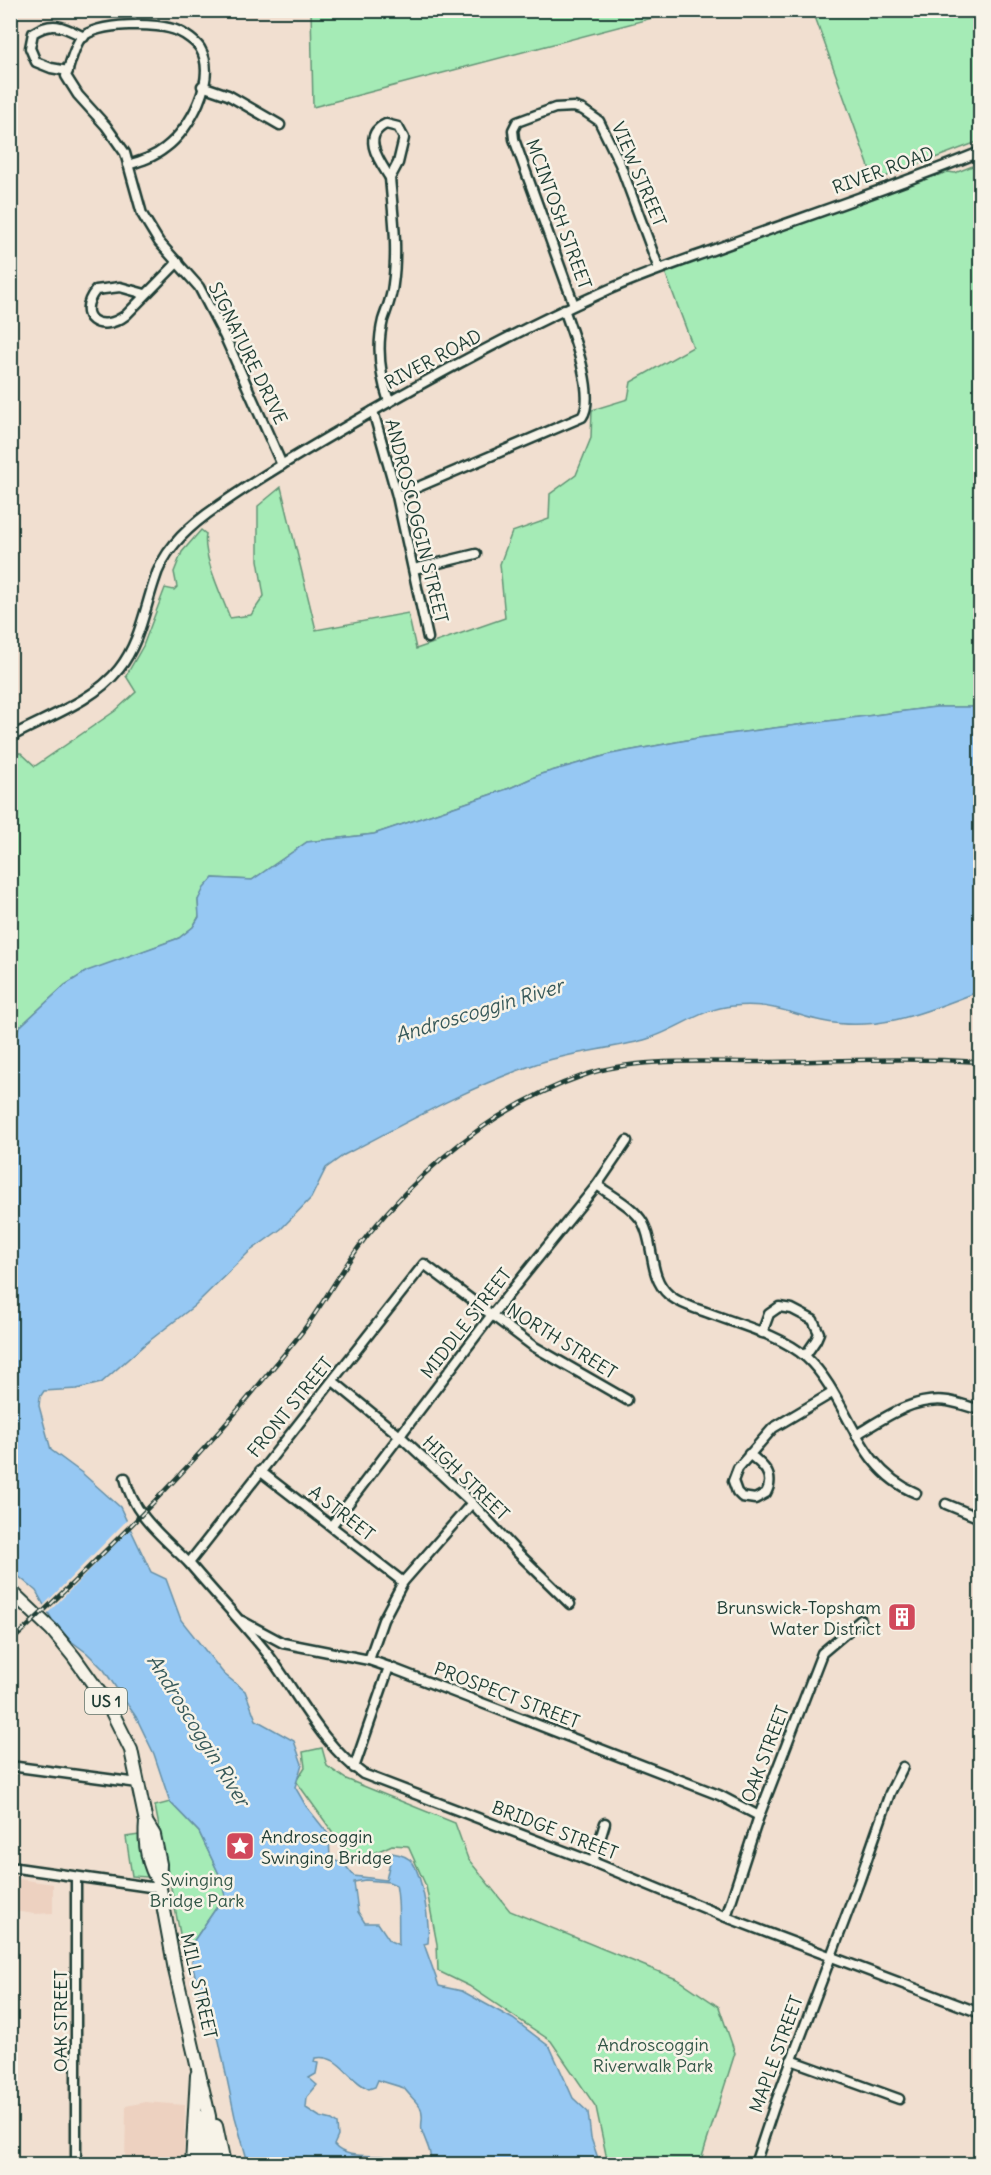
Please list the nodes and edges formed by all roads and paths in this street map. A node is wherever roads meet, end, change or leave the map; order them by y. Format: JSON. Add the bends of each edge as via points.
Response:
{"nodes":[{"id":1,"x":84,"y":37,"type":"junction"},
{"id":2,"x":68,"y":71,"type":"junction"},
{"id":3,"x":202,"y":86,"type":"junction"},
{"id":4,"x":280,"y":125,"type":"dead end"},
{"id":5,"x":513,"y":136,"type":"joint"},
{"id":6,"x":981,"y":152,"type":"edge"},
{"id":7,"x":128,"y":165,"type":"junction"},
{"id":8,"x":390,"y":178,"type":"junction"},
{"id":9,"x":178,"y":262,"type":"junction"},
{"id":10,"x":659,"y":269,"type":"junction"},
{"id":11,"x":146,"y":294,"type":"junction"},
{"id":12,"x":574,"y":304,"type":"junction"},
{"id":13,"x":564,"y":309,"type":"junction"},
{"id":14,"x":389,"y":402,"type":"junction"},
{"id":15,"x":373,"y":411,"type":"junction"},
{"id":16,"x":282,"y":465,"type":"junction"},
{"id":17,"x":397,"y":496,"type":"junction"},
{"id":18,"x":476,"y":554,"type":"dead end"},
{"id":19,"x":414,"y":569,"type":"junction"},
{"id":20,"x":428,"y":638,"type":"dead end"},
{"id":21,"x":10,"y":737,"type":"edge"},
{"id":22,"x":627,"y":1141,"type":"dead end"},
{"id":23,"x":597,"y":1185,"type":"junction"},
{"id":24,"x":424,"y":1264,"type":"joint"},
{"id":25,"x":491,"y":1316,"type":"junction"},
{"id":26,"x":762,"y":1333,"type":"junction"},
{"id":27,"x":805,"y":1356,"type":"junction"},
{"id":28,"x":333,"y":1382,"type":"junction"},
{"id":29,"x":832,"y":1393,"type":"junction"},
{"id":30,"x":627,"y":1400,"type":"dead end"},
{"id":31,"x":981,"y":1410,"type":"edge"},
{"id":32,"x":856,"y":1435,"type":"junction"},
{"id":33,"x":400,"y":1436,"type":"junction"},
{"id":34,"x":749,"y":1454,"type":"junction"},
{"id":35,"x":260,"y":1471,"type":"junction"},
{"id":36,"x":125,"y":1478,"type":"dead end"},
{"id":37,"x":916,"y":1492,"type":"dead end"},
{"id":38,"x":472,"y":1503,"type":"junction"},
{"id":39,"x":946,"y":1504,"type":"dead end"},
{"id":40,"x":981,"y":1518,"type":"edge"},
{"id":41,"x":332,"y":1526,"type":"junction"},
{"id":42,"x":189,"y":1563,"type":"junction"},
{"id":43,"x":403,"y":1582,"type":"junction"},
{"id":44,"x":10,"y":1590,"type":"edge"},
{"id":45,"x":570,"y":1604,"type":"dead end"},
{"id":46,"x":238,"y":1619,"type":"junction"},
{"id":47,"x":861,"y":1620,"type":"dead end"},
{"id":48,"x":369,"y":1660,"type":"junction"},
{"id":49,"x":388,"y":1667,"type":"junction"},
{"id":50,"x":10,"y":1766,"type":"edge"},
{"id":51,"x":903,"y":1767,"type":"dead end"},
{"id":52,"x":354,"y":1768,"type":"junction"},
{"id":53,"x":138,"y":1783,"type":"junction"},
{"id":54,"x":759,"y":1816,"type":"junction"},
{"id":55,"x":605,"y":1823,"type":"dead end"},
{"id":56,"x":593,"y":1862,"type":"junction"},
{"id":57,"x":10,"y":1867,"type":"edge"},
{"id":58,"x":76,"y":1876,"type":"junction"},
{"id":59,"x":159,"y":1884,"type":"junction"},
{"id":60,"x":726,"y":1917,"type":"junction"},
{"id":61,"x":830,"y":1956,"type":"junction"},
{"id":62,"x":981,"y":2013,"type":"edge"},
{"id":63,"x":791,"y":2060,"type":"junction"},
{"id":64,"x":198,"y":2061,"type":"junction"},
{"id":65,"x":899,"y":2099,"type":"dead end"},
{"id":66,"x":76,"y":2164,"type":"edge"},
{"id":67,"x":192,"y":2164,"type":"edge"},
{"id":68,"x":203,"y":2164,"type":"edge"},
{"id":69,"x":213,"y":2164,"type":"edge"},
{"id":70,"x":224,"y":2164,"type":"edge"},
{"id":71,"x":754,"y":2164,"type":"edge"}],
"edges":[{"from":1,"to":2,"type":"street"},
{"from":1,"to":2,"type":"street","via":[[53,25],[33,33],[30,48],[36,62]]},
{"from":1,"to":3,"type":"street","via":[[96,29],[143,25],[178,31],[198,45],[205,58]]},
{"from":2,"to":7,"type":"street","name":"SIGNATURE DRIVE","via":[[66,76],[78,95],[119,144]]},
{"from":3,"to":4,"type":"street","via":[[228,94]]},
{"from":3,"to":7,"type":"street","via":[[199,104],[181,132],[151,158]]},
{"from":5,"to":10,"type":"street","name":"VIEW STREET","via":[[517,122],[555,108],[574,107],[598,121],[620,164]]},
{"from":5,"to":12,"type":"street","name":"MCINTOSH STREET"},
{"from":6,"to":10,"type":"street","name":"RIVER ROAD"},
{"from":7,"to":9,"type":"street","name":"SIGNATURE DRIVE","via":[[142,214],[159,242]]},
{"from":8,"to":8,"type":"street","via":[[404,138],[398,127],[386,124],[375,132],[373,147]]},
{"from":8,"to":14,"type":"street","via":[[394,284],[379,349]]},
{"from":9,"to":11,"type":"street"},
{"from":9,"to":16,"type":"street","name":"SIGNATURE DRIVE","via":[[199,287],[225,337]]},
{"from":10,"to":12,"type":"street","name":"RIVER ROAD"},
{"from":11,"to":11,"type":"street","via":[[112,324],[96,323],[87,308],[88,299],[96,290],[106,287]]},
{"from":12,"to":13,"type":"street","name":"RIVER ROAD"},
{"from":13,"to":14,"type":"street","name":"RIVER ROAD"},
{"from":13,"to":17,"type":"street","via":[[588,404],[582,417]]},
{"from":14,"to":15,"type":"street","name":"RIVER ROAD"},
{"from":15,"to":16,"type":"street","name":"RIVER ROAD"},
{"from":15,"to":17,"type":"street","name":"ANDROSCOGGIN STREET"},
{"from":16,"to":21,"type":"street","name":"RIVER ROAD","via":[[210,512],[172,545],[154,580],[129,653],[106,683]]},
{"from":17,"to":19,"type":"street","name":"ANDROSCOGGIN STREET"},
{"from":18,"to":19,"type":"street"},
{"from":19,"to":20,"type":"street","name":"ANDROSCOGGIN STREET"},
{"from":22,"to":23,"type":"street","name":"MIDDLE STREET"},
{"from":23,"to":25,"type":"street","name":"MIDDLE STREET"},
{"from":23,"to":26,"type":"street","via":[[640,1218],[659,1282],[669,1295]]},
{"from":24,"to":25,"type":"street","name":"NORTH STREET"},
{"from":24,"to":28,"type":"street","name":"FRONT STREET"},
{"from":25,"to":30,"type":"street","name":"NORTH STREET","via":[[533,1346]]},
{"from":25,"to":33,"type":"street","name":"MIDDLE STREET"},
{"from":26,"to":27,"type":"street"},
{"from":26,"to":27,"type":"street","via":[[769,1314],[785,1306],[813,1320],[819,1333]]},
{"from":27,"to":29,"type":"street"},
{"from":28,"to":33,"type":"street","name":"HIGH STREET"},
{"from":28,"to":35,"type":"street","name":"FRONT STREET"},
{"from":29,"to":32,"type":"street"},
{"from":29,"to":34,"type":"street","via":[[773,1428]]},
{"from":31,"to":32,"type":"street","via":[[949,1401],[919,1402]]},
{"from":32,"to":37,"type":"street","via":[[873,1462],[891,1480]]},
{"from":33,"to":38,"type":"street","name":"HIGH STREET"},
{"from":33,"to":41,"type":"street","name":"MIDDLE STREET"},
{"from":34,"to":34,"type":"street","via":[[733,1481],[742,1497],[755,1499],[766,1493],[770,1481],[766,1468]]},
{"from":35,"to":41,"type":"street","name":"A STREET"},
{"from":35,"to":42,"type":"street","name":"FRONT STREET"},
{"from":36,"to":42,"type":"street","via":[[141,1516]]},
{"from":38,"to":43,"type":"street"},
{"from":38,"to":45,"type":"street","name":"HIGH STREET"},
{"from":39,"to":40,"type":"street"},
{"from":41,"to":43,"type":"street","name":"A STREET"},
{"from":42,"to":46,"type":"street","name":"BRIDGE STREET"},
{"from":43,"to":48,"type":"street","via":[[383,1620]]},
{"from":44,"to":53,"type":"highway","name":"MILL STREET","number":"US 1","via":[[52,1630],[109,1706],[131,1750]]},
{"from":46,"to":48,"type":"street","name":"PROSPECT STREET","via":[[283,1643]]},
{"from":46,"to":52,"type":"street","name":"BRIDGE STREET","via":[[267,1653],[328,1742]]},
{"from":47,"to":54,"type":"street","name":"OAK STREET","via":[[822,1653]]},
{"from":48,"to":49,"type":"street","name":"PROSPECT STREET"},
{"from":49,"to":52,"type":"street"},
{"from":49,"to":54,"type":"street","name":"PROSPECT STREET","via":[[719,1795]]},
{"from":50,"to":53,"type":"street"},
{"from":51,"to":61,"type":"street","name":"MAPLE STREET","via":[[890,1792]]},
{"from":52,"to":56,"type":"street","name":"BRIDGE STREET"},
{"from":53,"to":59,"type":"highway","name":"MILL STREET","number":"US 1","via":[[146,1822],[154,1834],[161,1869]]},
{"from":54,"to":60,"type":"street","name":"OAK STREET"},
{"from":55,"to":56,"type":"street"},
{"from":56,"to":60,"type":"street","name":"BRIDGE STREET"},
{"from":57,"to":58,"type":"street"},
{"from":58,"to":59,"type":"street","via":[[150,1887]]},
{"from":58,"to":66,"type":"street","name":"OAK STREET"},
{"from":59,"to":64,"type":"highway","name":"MILL STREET","number":"US 1"},
{"from":60,"to":61,"type":"street","name":"BRIDGE STREET"},
{"from":61,"to":62,"type":"street","name":"BRIDGE STREET"},
{"from":61,"to":63,"type":"street","name":"MAPLE STREET"},
{"from":63,"to":65,"type":"street"},
{"from":63,"to":71,"type":"street","name":"MAPLE STREET"},
{"from":64,"to":67,"type":"highway"},
{"from":64,"to":68,"type":"highway","number":"US 1"},
{"from":64,"to":69,"type":"highway","number":"US 1"},
{"from":64,"to":70,"type":"highway"}]}
